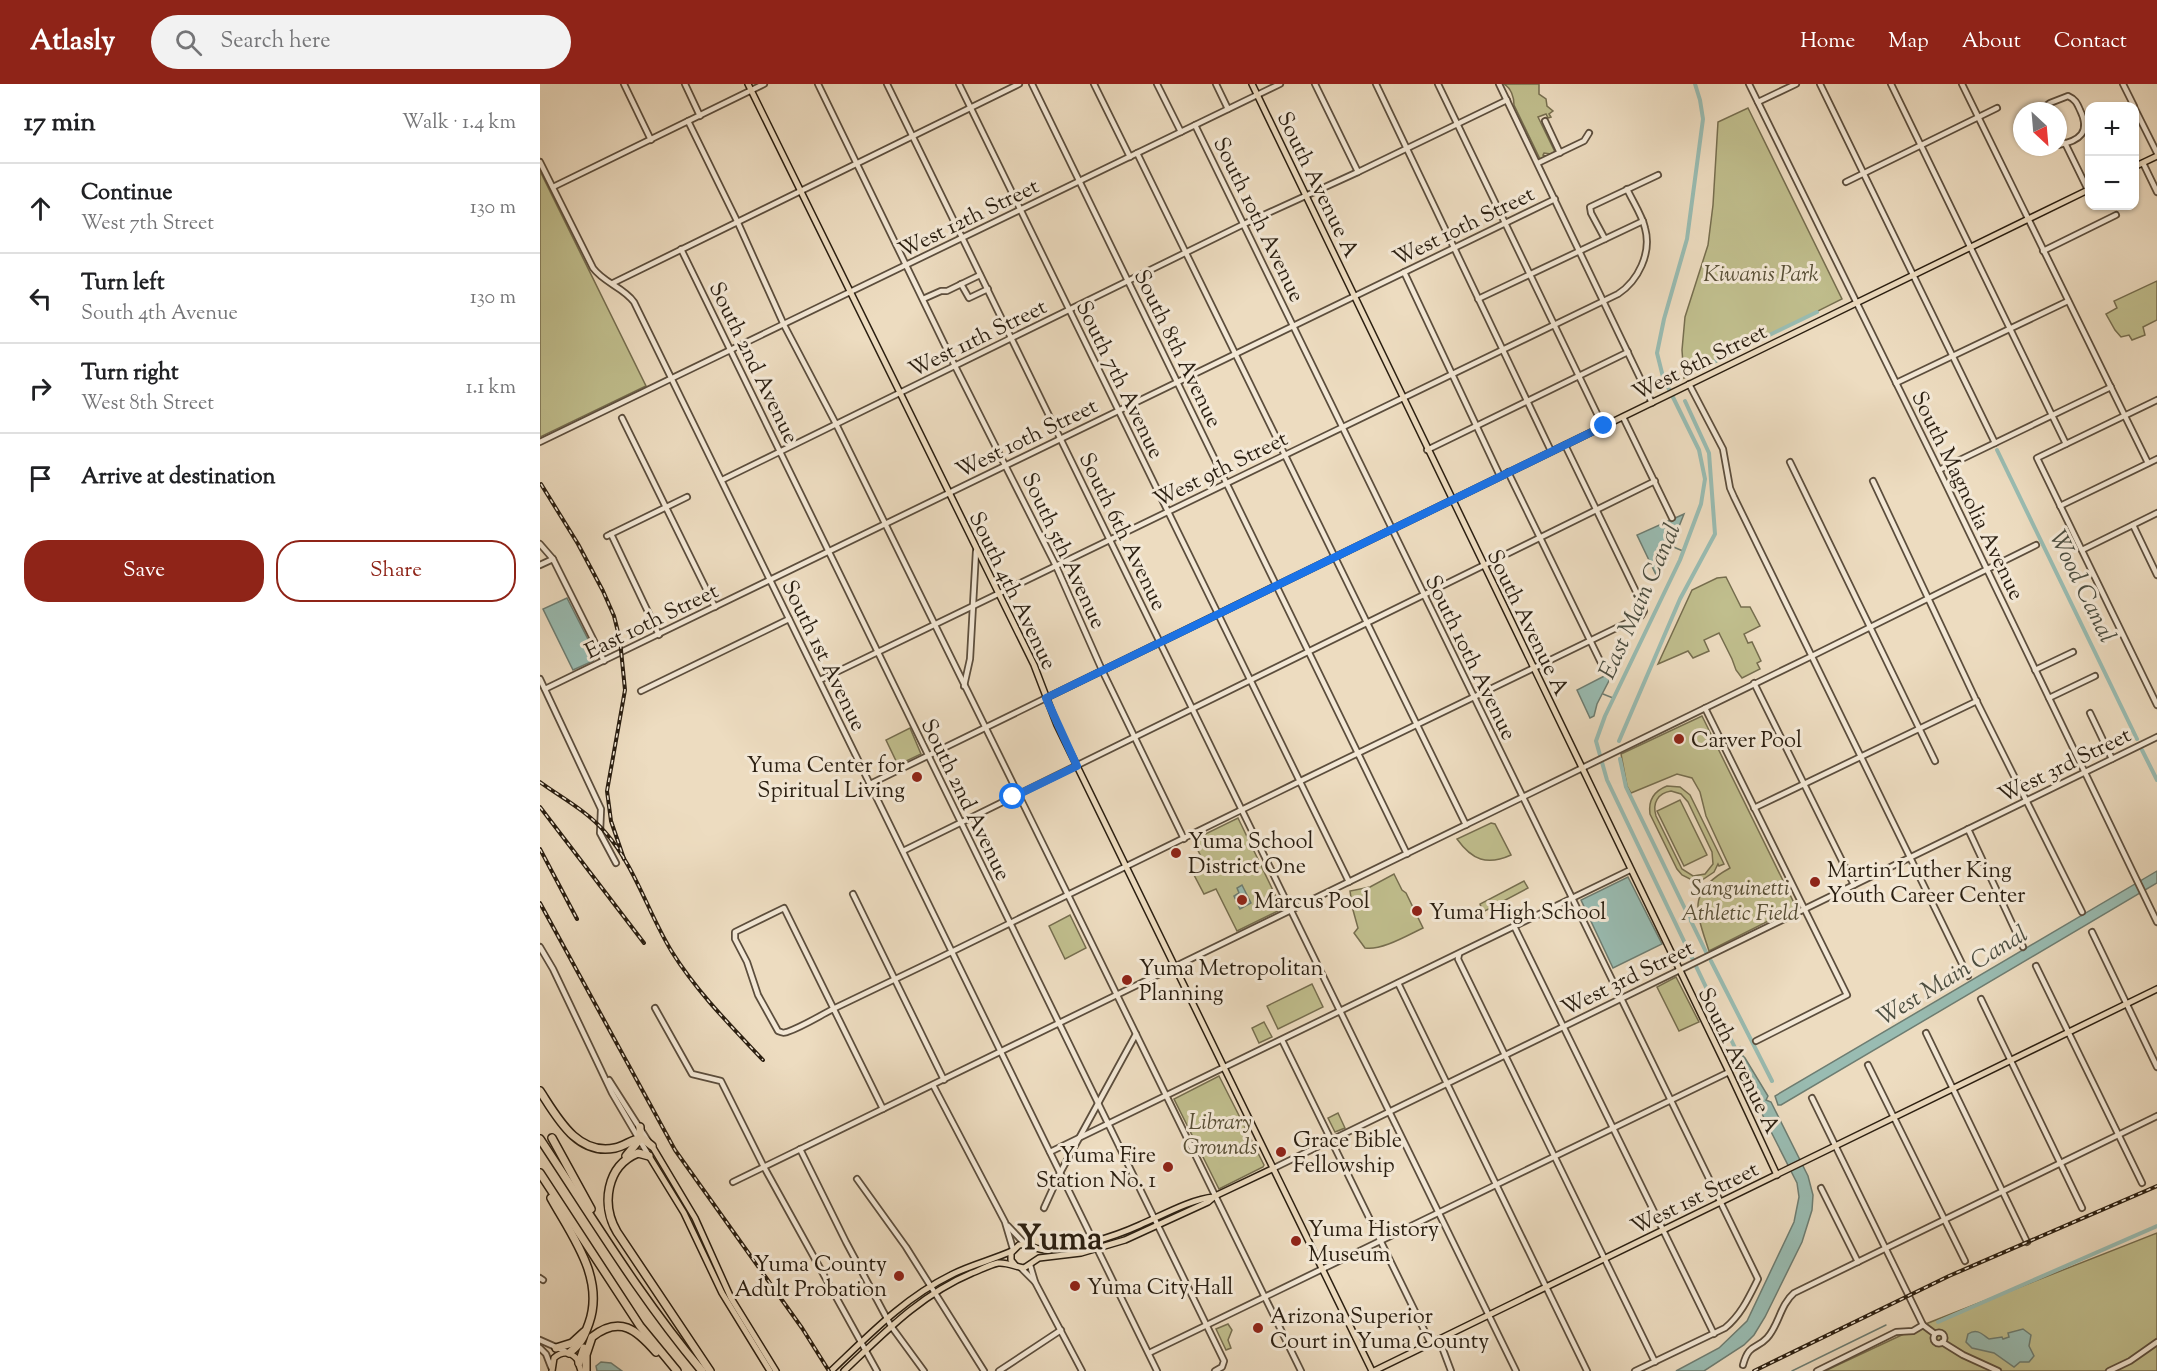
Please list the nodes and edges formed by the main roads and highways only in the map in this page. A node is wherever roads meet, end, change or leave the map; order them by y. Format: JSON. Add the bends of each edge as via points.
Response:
{"nodes":[{"id":1,"x":748,"y":84,"type":"edge"},
{"id":2,"x":1252,"y":84,"type":"edge"},
{"id":3,"x":2157,"y":155,"type":"edge"},
{"id":4,"x":2139,"y":165,"type":"edge"},
{"id":5,"x":2085,"y":192,"type":"edge"},
{"id":6,"x":1451,"y":500,"type":"junction"},
{"id":7,"x":1046,"y":698,"type":"junction"},
{"id":8,"x":2157,"y":989,"type":"edge"},
{"id":9,"x":540,"y":1091,"type":"edge"},
{"id":10,"x":552,"y":1138,"type":"dead end"},
{"id":11,"x":540,"y":1139,"type":"edge"},
{"id":12,"x":639,"y":1139,"type":"junction"},
{"id":13,"x":630,"y":1142,"type":"junction"},
{"id":14,"x":652,"y":1146,"type":"joint"},
{"id":15,"x":649,"y":1156,"type":"joint"},
{"id":16,"x":617,"y":1167,"type":"junction"},
{"id":17,"x":1274,"y":1168,"type":"junction"},
{"id":18,"x":540,"y":1175,"type":"edge"},
{"id":19,"x":1777,"y":1175,"type":"junction"},
{"id":20,"x":1215,"y":1196,"type":"junction"},
{"id":21,"x":1095,"y":1245,"type":"junction"},
{"id":22,"x":1027,"y":1246,"type":"junction"},
{"id":23,"x":1012,"y":1250,"type":"junction"},
{"id":24,"x":617,"y":1256,"type":"junction"},
{"id":25,"x":1032,"y":1263,"type":"junction"},
{"id":26,"x":1018,"y":1267,"type":"junction"},
{"id":27,"x":587,"y":1328,"type":"junction"},
{"id":28,"x":556,"y":1348,"type":"road end"},
{"id":29,"x":568,"y":1353,"type":"junction"},
{"id":30,"x":552,"y":1369,"type":"edge"},
{"id":31,"x":581,"y":1369,"type":"edge"},
{"id":32,"x":675,"y":1371,"type":"edge"},
{"id":33,"x":702,"y":1371,"type":"edge"},
{"id":34,"x":710,"y":1371,"type":"edge"},
{"id":35,"x":770,"y":1371,"type":"edge"},
{"id":36,"x":776,"y":1371,"type":"edge"},
{"id":37,"x":831,"y":1371,"type":"edge"},
{"id":38,"x":844,"y":1371,"type":"edge"},
{"id":39,"x":1373,"y":1371,"type":"edge"}],
"edges":[{"from":1,"to":7,"type":"main road","name":"South 4th Avenue","via":[[1034,666]]},
{"from":2,"to":6,"type":"main road","name":"South Avenue A"},
{"from":3,"to":4,"type":"main road"},
{"from":5,"to":6,"type":"main road","name":"West 8th Street"},
{"from":6,"to":7,"type":"main road","name":"West 8th Street"},
{"from":6,"to":19,"type":"main road","name":"South Avenue A"},
{"from":7,"to":17,"type":"main road","name":"South 4th Avenue"},
{"from":8,"to":19,"type":"main road","name":"West 1st Street"},
{"from":9,"to":13,"type":"highway","via":[[566,1129],[581,1141],[613,1149]]},
{"from":10,"to":24,"type":"highway"},
{"from":11,"to":24,"type":"highway"},
{"from":12,"to":13,"type":"highway"},
{"from":12,"to":13,"type":"highway","via":[[636,1129]]},
{"from":12,"to":14,"type":"highway"},
{"from":12,"to":16,"type":"highway"},
{"from":14,"to":36,"type":"main road","via":[[695,1218],[731,1298]]},
{"from":15,"to":16,"type":"highway","via":[[638,1153]]},
{"from":15,"to":35,"type":"main road","via":[[689,1222],[722,1293]]},
{"from":16,"to":34,"type":"highway","via":[[608,1195],[612,1224]]},
{"from":17,"to":20,"type":"main road"},
{"from":17,"to":39,"type":"main road","name":"South 4th Avenue"},
{"from":18,"to":27,"type":"highway","via":[[591,1275],[593,1298]]},
{"from":18,"to":32,"type":"highway","via":[[640,1326]]},
{"from":19,"to":39,"type":"main road","name":"West 1st Street"},
{"from":20,"to":21,"type":"main road","via":[[1175,1209]]},
{"from":20,"to":21,"type":"main road","via":[[1125,1240]]},
{"from":21,"to":22,"type":"main road","via":[[1046,1250]]},
{"from":21,"to":25,"type":"main road"},
{"from":22,"to":23,"type":"main road","via":[[1018,1245]]},
{"from":22,"to":25,"type":"main road","via":[[1033,1251]]},
{"from":23,"to":26,"type":"main road","via":[[1011,1260]]},
{"from":23,"to":37,"type":"main road","via":[[930,1286],[887,1318]]},
{"from":24,"to":33,"type":"highway"},
{"from":25,"to":26,"type":"main road"},
{"from":26,"to":38,"type":"main road","via":[[996,1264],[934,1292]]},
{"from":27,"to":28,"type":"highway","via":[[572,1343]]},
{"from":27,"to":29,"type":"highway","via":[[581,1343]]},
{"from":29,"to":30,"type":"main road","via":[[554,1358]]},
{"from":29,"to":31,"type":"main road","via":[[575,1356]]},
{"from":31,"to":32,"type":"highway","via":[[592,1337],[608,1328],[623,1327],[641,1336]]}]}
